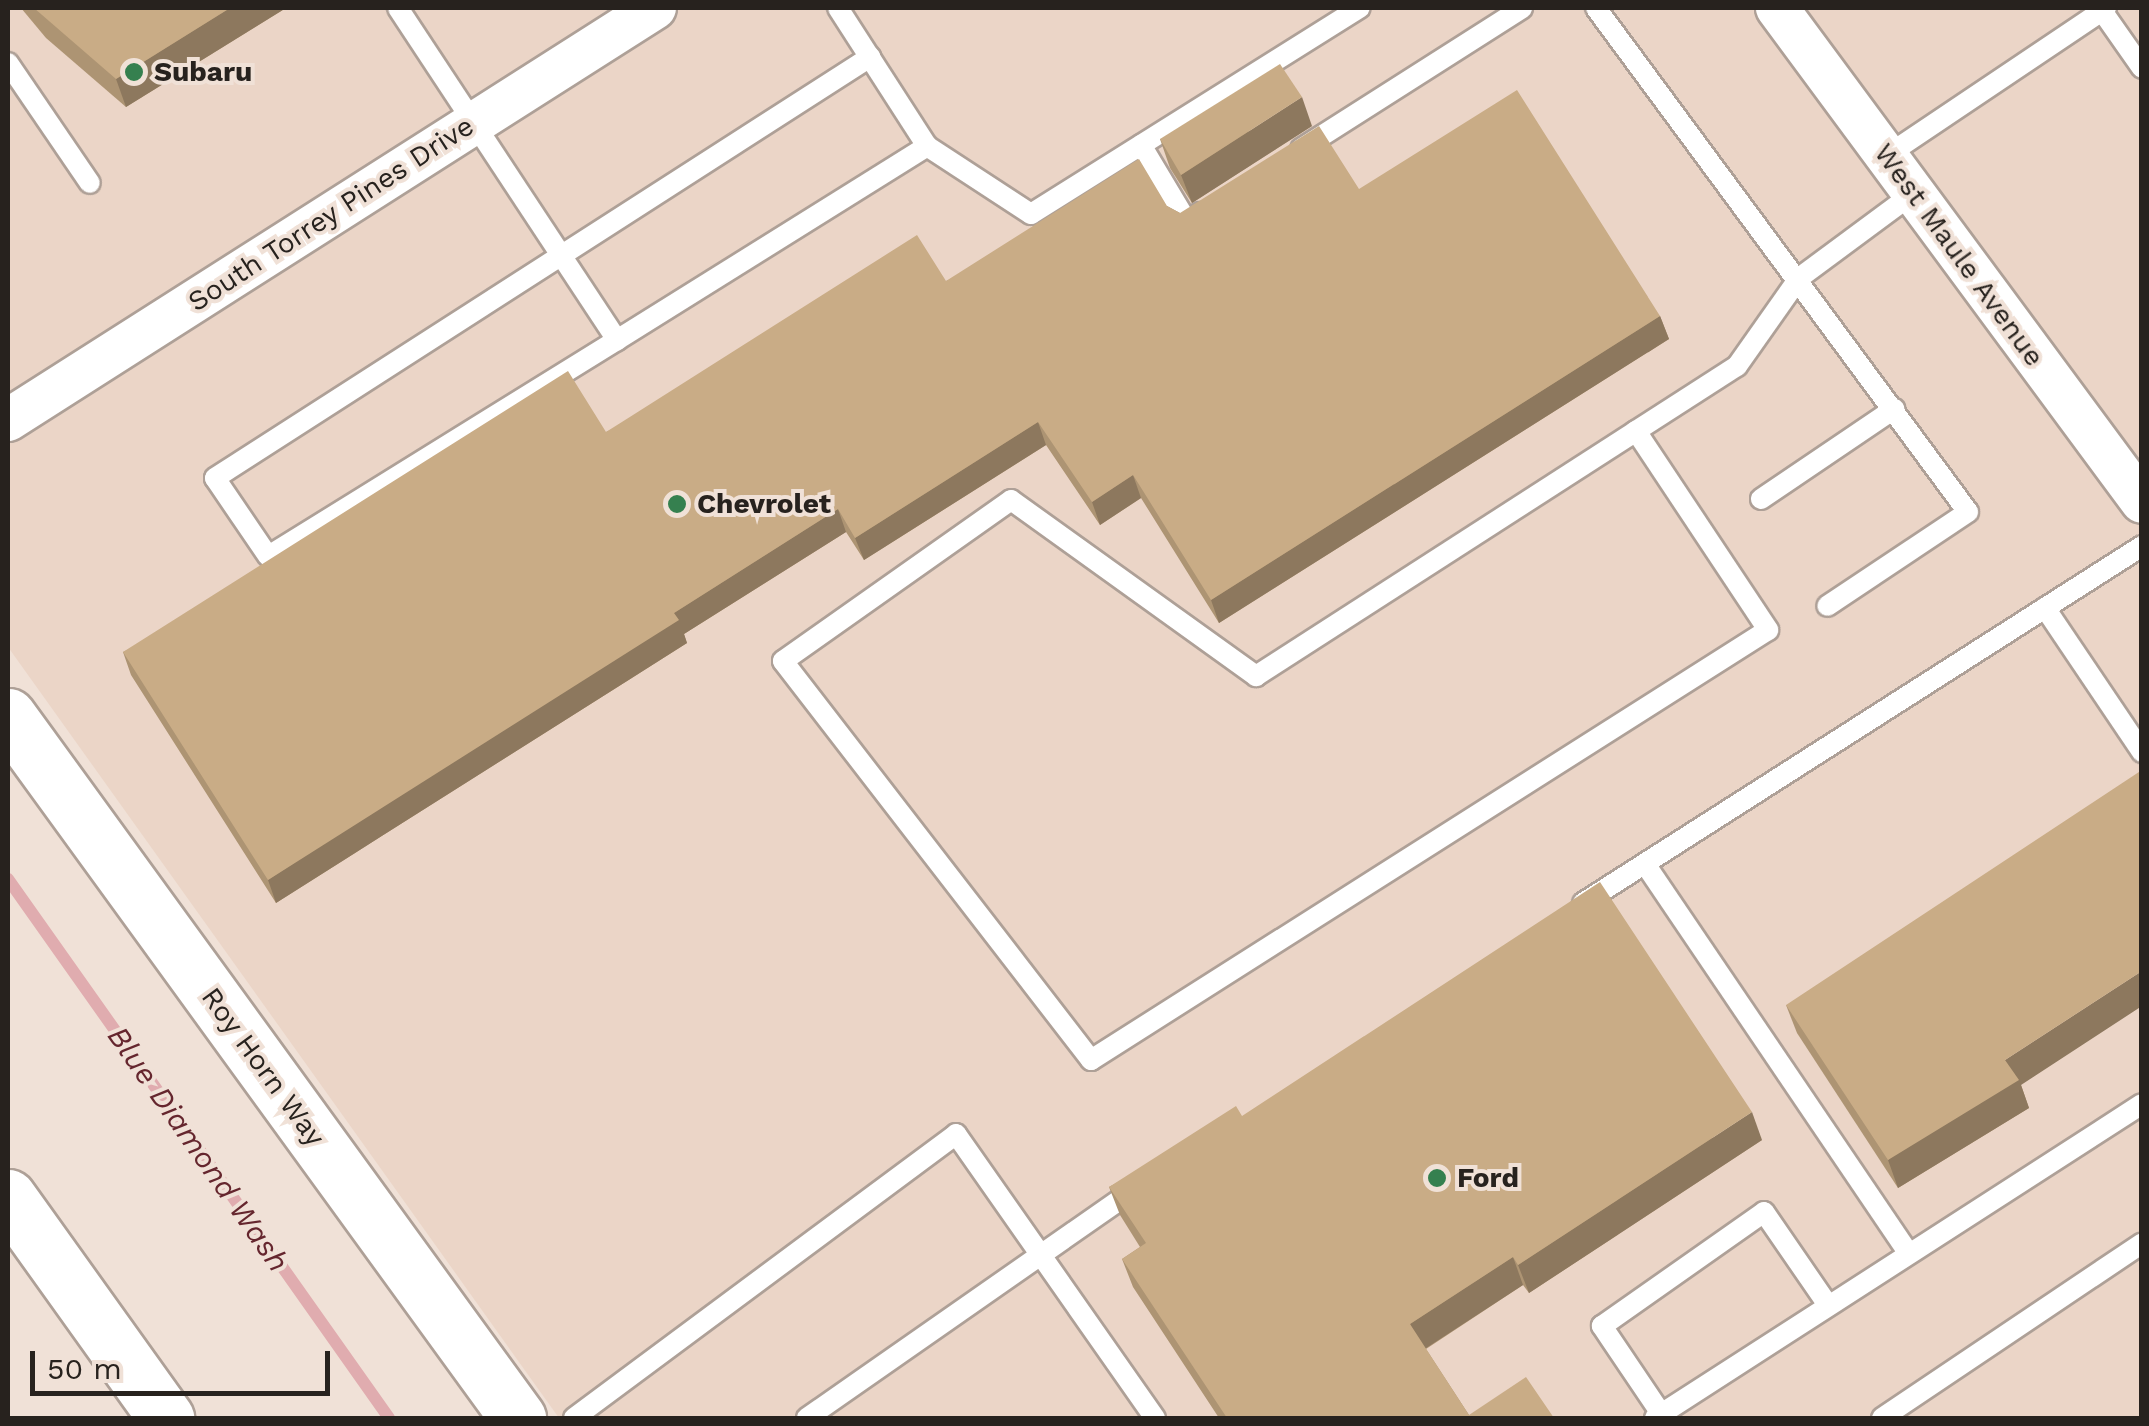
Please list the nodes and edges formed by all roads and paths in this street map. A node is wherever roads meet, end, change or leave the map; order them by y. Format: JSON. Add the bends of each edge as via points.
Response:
{"nodes":[{"id":1,"x":398,"y":8,"type":"edge"},
{"id":2,"x":655,"y":8,"type":"edge"},
{"id":3,"x":838,"y":8,"type":"edge"},
{"id":4,"x":1360,"y":8,"type":"edge"},
{"id":5,"x":1522,"y":8,"type":"edge"},
{"id":6,"x":1596,"y":8,"type":"edge"},
{"id":7,"x":1777,"y":8,"type":"edge"},
{"id":8,"x":2102,"y":8,"type":"edge"},
{"id":9,"x":870,"y":57,"type":"junction"},
{"id":10,"x":8,"y":62,"type":"edge"},
{"id":11,"x":2142,"y":68,"type":"edge"},
{"id":12,"x":476,"y":122,"type":"junction"},
{"id":13,"x":927,"y":146,"type":"junction"},
{"id":14,"x":1141,"y":146,"type":"junction"},
{"id":15,"x":1886,"y":156,"type":"junction"},
{"id":16,"x":1286,"y":158,"type":"edge"},
{"id":17,"x":90,"y":183,"type":"dead end"},
{"id":18,"x":1914,"y":194,"type":"junction"},
{"id":19,"x":1220,"y":201,"type":"edge"},
{"id":20,"x":563,"y":257,"type":"junction"},
{"id":21,"x":1799,"y":278,"type":"junction"},
{"id":22,"x":617,"y":340,"type":"junction"},
{"id":23,"x":1894,"y":410,"type":"junction"},
{"id":24,"x":8,"y":420,"type":"edge"},
{"id":25,"x":1636,"y":431,"type":"junction"},
{"id":26,"x":1761,"y":499,"type":"dead end"},
{"id":27,"x":2142,"y":502,"type":"edge"},
{"id":28,"x":2142,"y":546,"type":"edge"},
{"id":29,"x":1827,"y":606,"type":"dead end"},
{"id":30,"x":2045,"y":608,"type":"junction"},
{"id":31,"x":8,"y":716,"type":"edge"},
{"id":32,"x":2142,"y":752,"type":"edge"},
{"id":33,"x":1645,"y":864,"type":"junction"},
{"id":34,"x":1563,"y":916,"type":"edge"},
{"id":35,"x":2142,"y":1104,"type":"edge"},
{"id":36,"x":1153,"y":1178,"type":"edge"},
{"id":37,"x":8,"y":1197,"type":"edge"},
{"id":38,"x":2142,"y":1243,"type":"edge"},
{"id":39,"x":1038,"y":1251,"type":"junction"},
{"id":40,"x":1908,"y":1253,"type":"junction"},
{"id":41,"x":1828,"y":1305,"type":"junction"},
{"id":42,"x":1658,"y":1415,"type":"edge"},
{"id":43,"x":166,"y":1418,"type":"edge"},
{"id":44,"x":518,"y":1418,"type":"edge"},
{"id":45,"x":574,"y":1418,"type":"edge"},
{"id":46,"x":807,"y":1418,"type":"edge"},
{"id":47,"x":1155,"y":1418,"type":"edge"},
{"id":48,"x":1882,"y":1418,"type":"edge"}],
"edges":[{"from":1,"to":12,"type":"lane"},
{"from":2,"to":12,"type":"street","name":"South Torrey Pines Drive"},
{"from":3,"to":9,"type":"lane"},
{"from":4,"to":14,"type":"lane"},
{"from":5,"to":16,"type":"lane"},
{"from":6,"to":21,"type":"lane"},
{"from":7,"to":15,"type":"street","name":"West Maule Avenue"},
{"from":8,"to":11,"type":"lane"},
{"from":8,"to":15,"type":"lane"},
{"from":9,"to":13,"type":"lane"},
{"from":9,"to":20,"type":"lane"},
{"from":10,"to":17,"type":"lane"},
{"from":12,"to":20,"type":"lane"},
{"from":12,"to":24,"type":"street","name":"South Torrey Pines Drive"},
{"from":13,"to":14,"type":"lane","via":[[1031,214]]},
{"from":13,"to":22,"type":"lane"},
{"from":14,"to":19,"type":"lane","via":[[1187,222]]},
{"from":15,"to":18,"type":"street","name":"West Maule Avenue"},
{"from":18,"to":21,"type":"lane"},
{"from":18,"to":27,"type":"street","name":"West Maule Avenue"},
{"from":20,"to":22,"type":"lane"},
{"from":20,"to":22,"type":"lane","via":[[215,478],[268,556]]},
{"from":21,"to":23,"type":"lane"},
{"from":21,"to":25,"type":"lane","via":[[1736,366]]},
{"from":23,"to":26,"type":"lane"},
{"from":23,"to":29,"type":"lane","via":[[1968,512]]},
{"from":25,"to":25,"type":"lane","via":[[1256,676],[1011,500],[783,661],[1091,1060],[1768,630]]},
{"from":28,"to":30,"type":"lane"},
{"from":30,"to":32,"type":"lane"},
{"from":30,"to":33,"type":"lane"},
{"from":31,"to":44,"type":"main road","name":"Roy Horn Way"},
{"from":33,"to":34,"type":"lane"},
{"from":33,"to":40,"type":"lane"},
{"from":35,"to":40,"type":"lane"},
{"from":36,"to":39,"type":"lane"},
{"from":37,"to":43,"type":"main road"},
{"from":38,"to":48,"type":"lane"},
{"from":39,"to":45,"type":"lane","via":[[956,1134]]},
{"from":39,"to":46,"type":"lane"},
{"from":39,"to":47,"type":"lane"},
{"from":40,"to":41,"type":"lane"},
{"from":41,"to":42,"type":"lane"},
{"from":41,"to":42,"type":"lane","via":[[1764,1212],[1602,1326]]}]}
